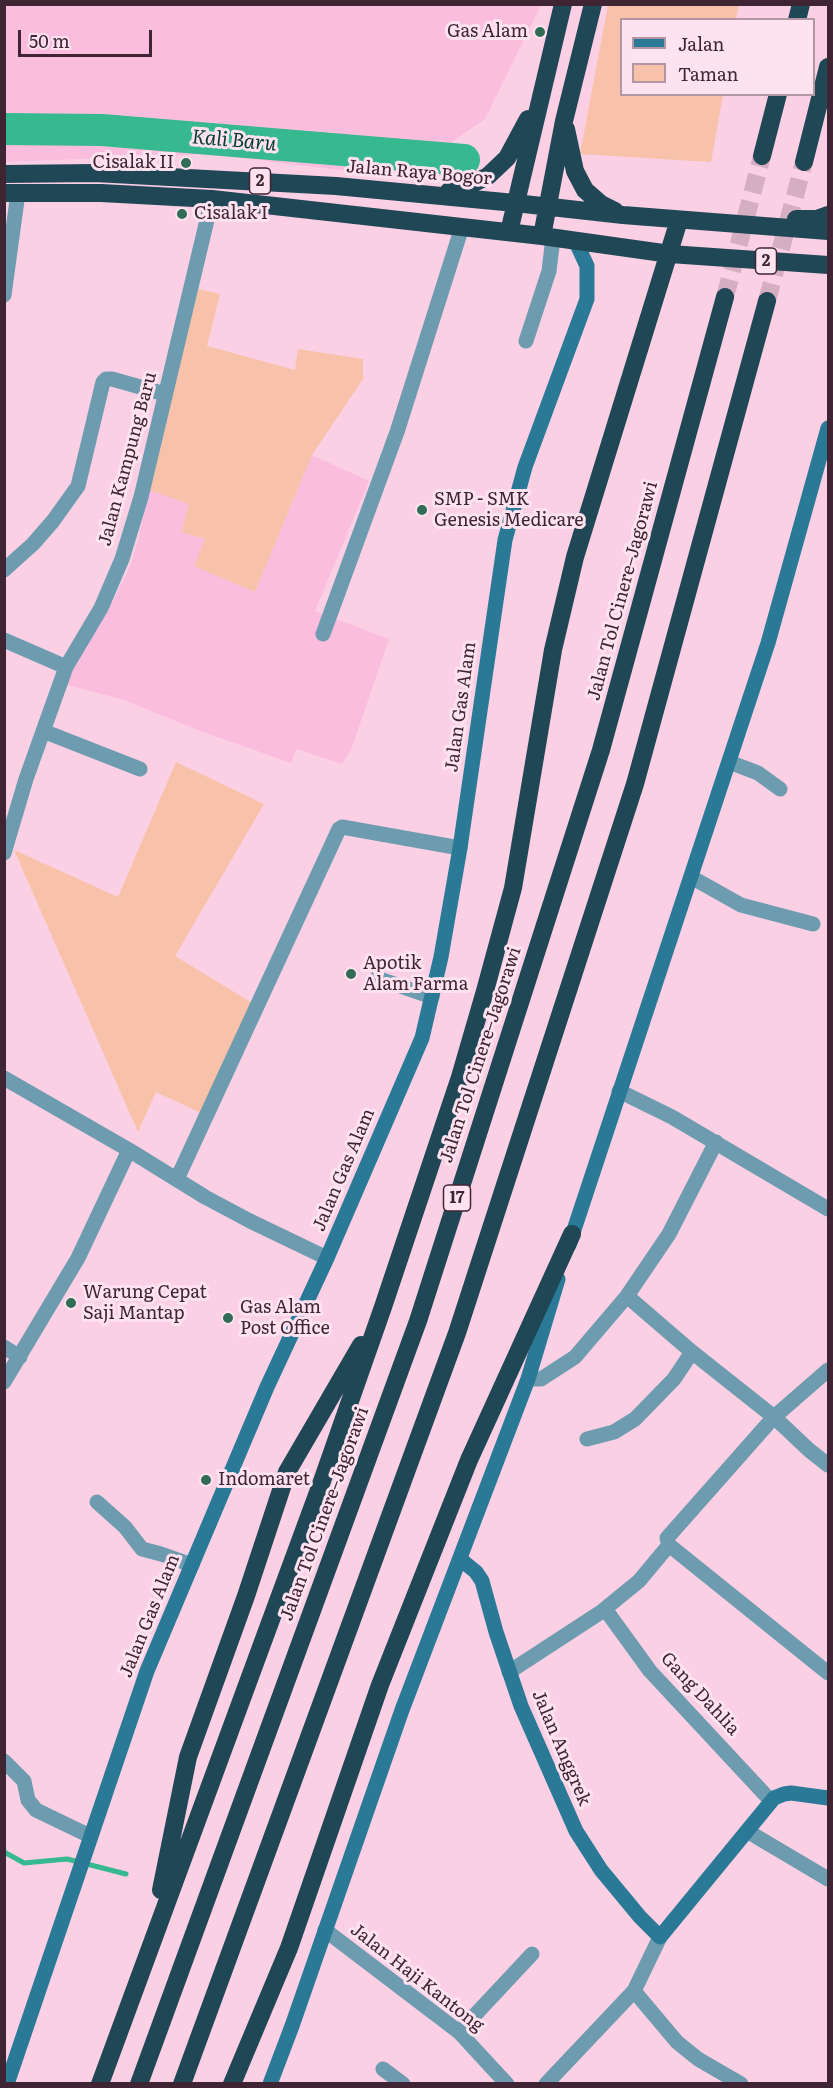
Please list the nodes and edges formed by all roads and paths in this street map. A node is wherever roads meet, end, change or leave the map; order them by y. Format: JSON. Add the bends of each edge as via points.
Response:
{"nodes":[{"id":1,"x":563,"y":4,"type":"edge"},
{"id":2,"x":593,"y":4,"type":"edge"},
{"id":3,"x":828,"y":67,"type":"edge"},
{"id":4,"x":541,"y":92,"type":"junction"},
{"id":5,"x":777,"y":96,"type":"edge"},
{"id":6,"x":564,"y":122,"type":"junction"},
{"id":7,"x":762,"y":156,"type":"tunnel mouth"},
{"id":8,"x":804,"y":162,"type":"tunnel mouth"},
{"id":9,"x":4,"y":174,"type":"edge"},
{"id":10,"x":11,"y":193,"type":"edge"},
{"id":11,"x":420,"y":193,"type":"junction"},
{"id":12,"x":212,"y":199,"type":"junction"},
{"id":13,"x":515,"y":202,"type":"junction"},
{"id":14,"x":547,"y":206,"type":"junction"},
{"id":15,"x":622,"y":215,"type":"junction"},
{"id":16,"x":828,"y":215,"type":"edge"},
{"id":17,"x":679,"y":220,"type":"junction"},
{"id":18,"x":719,"y":223,"type":"junction"},
{"id":19,"x":462,"y":227,"type":"junction"},
{"id":20,"x":828,"y":231,"type":"edge"},
{"id":21,"x":509,"y":232,"type":"junction"},
{"id":22,"x":548,"y":237,"type":"junction"},
{"id":23,"x":575,"y":240,"type":"junction"},
{"id":24,"x":670,"y":254,"type":"junction"},
{"id":25,"x":828,"y":265,"type":"edge"},
{"id":26,"x":4,"y":295,"type":"edge"},
{"id":27,"x":725,"y":297,"type":"tunnel mouth"},
{"id":28,"x":767,"y":301,"type":"tunnel mouth"},
{"id":29,"x":526,"y":341,"type":"dead end"},
{"id":30,"x":165,"y":394,"type":"junction"},
{"id":31,"x":828,"y":428,"type":"edge"},
{"id":32,"x":4,"y":570,"type":"edge"},
{"id":33,"x":323,"y":634,"type":"dead end"},
{"id":34,"x":4,"y":640,"type":"edge"},
{"id":35,"x":66,"y":667,"type":"junction"},
{"id":36,"x":43,"y":731,"type":"junction"},
{"id":37,"x":729,"y":762,"type":"junction"},
{"id":38,"x":140,"y":769,"type":"dead end"},
{"id":39,"x":780,"y":789,"type":"dead end"},
{"id":40,"x":460,"y":848,"type":"junction"},
{"id":41,"x":4,"y":853,"type":"edge"},
{"id":42,"x":691,"y":877,"type":"junction"},
{"id":43,"x":813,"y":924,"type":"dead end"},
{"id":44,"x":377,"y":978,"type":"dead end"},
{"id":45,"x":432,"y":997,"type":"junction"},
{"id":46,"x":4,"y":1077,"type":"edge"},
{"id":47,"x":619,"y":1091,"type":"junction"},
{"id":48,"x":716,"y":1142,"type":"junction"},
{"id":49,"x":129,"y":1150,"type":"junction"},
{"id":50,"x":177,"y":1179,"type":"junction"},
{"id":51,"x":828,"y":1209,"type":"edge"},
{"id":52,"x":572,"y":1234,"type":"junction"},
{"id":53,"x":327,"y":1258,"type":"junction"},
{"id":54,"x":627,"y":1296,"type":"junction"},
{"id":55,"x":383,"y":1307,"type":"junction"},
{"id":56,"x":4,"y":1347,"type":"edge"},
{"id":57,"x":692,"y":1352,"type":"junction"},
{"id":58,"x":20,"y":1357,"type":"junction"},
{"id":59,"x":828,"y":1370,"type":"edge"},
{"id":60,"x":528,"y":1379,"type":"junction"},
{"id":61,"x":4,"y":1383,"type":"edge"},
{"id":62,"x":774,"y":1418,"type":"junction"},
{"id":63,"x":587,"y":1439,"type":"dead end"},
{"id":64,"x":828,"y":1465,"type":"edge"},
{"id":65,"x":97,"y":1502,"type":"dead end"},
{"id":66,"x":669,"y":1545,"type":"junction"},
{"id":67,"x":460,"y":1560,"type":"junction"},
{"id":68,"x":192,"y":1565,"type":"junction"},
{"id":69,"x":605,"y":1609,"type":"junction"},
{"id":70,"x":509,"y":1672,"type":"junction"},
{"id":71,"x":828,"y":1673,"type":"edge"},
{"id":72,"x":4,"y":1761,"type":"edge"},
{"id":73,"x":828,"y":1798,"type":"edge"},
{"id":74,"x":771,"y":1801,"type":"junction"},
{"id":75,"x":747,"y":1831,"type":"junction"},
{"id":76,"x":87,"y":1843,"type":"junction"},
{"id":77,"x":828,"y":1878,"type":"edge"},
{"id":78,"x":325,"y":1930,"type":"junction"},
{"id":79,"x":660,"y":1937,"type":"junction"},
{"id":80,"x":149,"y":1947,"type":"junction"},
{"id":81,"x":532,"y":1954,"type":"dead end"},
{"id":82,"x":634,"y":1990,"type":"junction"},
{"id":83,"x":459,"y":2032,"type":"junction"},
{"id":84,"x":383,"y":2069,"type":"dead end"},
{"id":85,"x":7,"y":2084,"type":"edge"},
{"id":86,"x":100,"y":2084,"type":"edge"},
{"id":87,"x":139,"y":2084,"type":"edge"},
{"id":88,"x":182,"y":2084,"type":"edge"},
{"id":89,"x":232,"y":2084,"type":"edge"},
{"id":90,"x":270,"y":2084,"type":"edge"},
{"id":91,"x":403,"y":2084,"type":"edge"},
{"id":92,"x":507,"y":2084,"type":"edge"},
{"id":93,"x":546,"y":2084,"type":"edge"},
{"id":94,"x":741,"y":2084,"type":"edge"}],
"edges":[{"from":1,"to":4,"type":"highway"},
{"from":2,"to":6,"type":"highway"},
{"from":3,"to":8,"type":"highway"},
{"from":4,"to":11,"type":"highway","via":[[507,158],[488,176],[462,189]]},
{"from":4,"to":13,"type":"highway"},
{"from":5,"to":7,"type":"highway"},
{"from":6,"to":14,"type":"highway"},
{"from":6,"to":15,"type":"highway","via":[[575,171],[585,190]]},
{"from":9,"to":11,"type":"highway","name":"Jalan Raya Bogor","number":"2","via":[[215,178]]},
{"from":10,"to":12,"type":"highway","number":"2"},
{"from":10,"to":26,"type":"street"},
{"from":11,"to":13,"type":"highway","name":"Jalan Raya Bogor","number":"2"},
{"from":12,"to":19,"type":"highway","number":"2"},
{"from":12,"to":30,"type":"street","name":"Jalan Kampung Baru"},
{"from":13,"to":14,"type":"highway","name":"Jalan Raya Bogor","number":"2"},
{"from":13,"to":21,"type":"highway"},
{"from":14,"to":15,"type":"highway","name":"Jalan Raya Bogor","number":"2"},
{"from":14,"to":22,"type":"highway"},
{"from":15,"to":17,"type":"highway","name":"Jalan Raya Bogor","number":"2"},
{"from":16,"to":18,"type":"highway","via":[[817,219]]},
{"from":17,"to":18,"type":"highway","name":"Jalan Raya Bogor","number":"2"},
{"from":17,"to":24,"type":"highway"},
{"from":18,"to":20,"type":"highway","name":"Jalan Raya Bogor","number":"2"},
{"from":19,"to":21,"type":"highway","number":"2"},
{"from":19,"to":33,"type":"street","via":[[397,432]]},
{"from":21,"to":22,"type":"highway","number":"2"},
{"from":22,"to":23,"type":"highway","number":"2"},
{"from":22,"to":29,"type":"street","via":[[549,271]]},
{"from":23,"to":24,"type":"highway"},
{"from":23,"to":40,"type":"main road","name":"Jalan Gas Alam","via":[[587,266],[587,299],[525,467],[505,540]]},
{"from":24,"to":25,"type":"highway","number":"2"},
{"from":24,"to":55,"type":"highway","via":[[575,557],[553,650],[513,888],[485,991]]},
{"from":27,"to":87,"type":"highway","name":"Jalan Tol Cinere–Jagorawi","number":"17","via":[[601,750],[422,1310]]},
{"from":28,"to":88,"type":"highway","number":"17","via":[[635,784],[465,1311]]},
{"from":30,"to":32,"type":"street","via":[[106,379],[78,486],[33,544]]},
{"from":30,"to":35,"type":"street","name":"Jalan Kampung Baru","via":[[122,559],[101,608]]},
{"from":31,"to":37,"type":"main road","via":[[768,644]]},
{"from":34,"to":35,"type":"street"},
{"from":35,"to":36,"type":"street","name":"Jalan Kampung Baru"},
{"from":36,"to":38,"type":"street"},
{"from":36,"to":41,"type":"street","name":"Jalan Kampung Baru"},
{"from":37,"to":39,"type":"street","via":[[758,773]]},
{"from":37,"to":42,"type":"main road"},
{"from":40,"to":45,"type":"main road","name":"Jalan Gas Alam"},
{"from":40,"to":50,"type":"street","via":[[339,828]]},
{"from":42,"to":43,"type":"street","via":[[741,905]]},
{"from":42,"to":47,"type":"main road"},
{"from":44,"to":45,"type":"street"},
{"from":45,"to":53,"type":"main road","name":"Jalan Gas Alam","via":[[422,1038]]},
{"from":46,"to":49,"type":"street"},
{"from":47,"to":48,"type":"street"},
{"from":47,"to":52,"type":"main road"},
{"from":48,"to":51,"type":"street"},
{"from":48,"to":54,"type":"street","via":[[669,1234]]},
{"from":49,"to":50,"type":"street"},
{"from":49,"to":58,"type":"street","via":[[78,1258]]},
{"from":50,"to":53,"type":"street","via":[[250,1221]]},
{"from":52,"to":60,"type":"main road"},
{"from":52,"to":89,"type":"highway","via":[[469,1460],[380,1685],[289,1948]]},
{"from":53,"to":68,"type":"main road","name":"Jalan Gas Alam"},
{"from":54,"to":57,"type":"street"},
{"from":54,"to":60,"type":"street","via":[[574,1357],[541,1379]]},
{"from":55,"to":80,"type":"highway"},
{"from":55,"to":80,"type":"highway","via":[[287,1473],[188,1757]]},
{"from":56,"to":58,"type":"street"},
{"from":57,"to":62,"type":"street"},
{"from":57,"to":63,"type":"street","via":[[674,1380],[635,1419],[614,1432]]},
{"from":58,"to":61,"type":"street"},
{"from":59,"to":62,"type":"street"},
{"from":60,"to":67,"type":"main road"},
{"from":62,"to":64,"type":"street"},
{"from":62,"to":66,"type":"street","via":[[669,1535]]},
{"from":65,"to":68,"type":"street","via":[[125,1527],[142,1550]]},
{"from":66,"to":69,"type":"street","via":[[639,1581]]},
{"from":66,"to":71,"type":"street"},
{"from":67,"to":70,"type":"main road","name":"Jalan Anggrek","via":[[483,1581]]},
{"from":67,"to":78,"type":"main road","via":[[402,1710]]},
{"from":68,"to":76,"type":"main road","name":"Jalan Gas Alam","via":[[147,1671]]},
{"from":69,"to":70,"type":"street"},
{"from":69,"to":74,"type":"street","name":"Gang Dahlia","via":[[650,1671]]},
{"from":70,"to":79,"type":"main road","name":"Jalan Anggrek","via":[[576,1831],[601,1870]]},
{"from":72,"to":76,"type":"street","via":[[24,1781],[28,1800],[36,1810]]},
{"from":73,"to":74,"type":"main road","via":[[784,1794]]},
{"from":74,"to":75,"type":"main road"},
{"from":75,"to":77,"type":"street"},
{"from":75,"to":79,"type":"main road"},
{"from":76,"to":85,"type":"main road","name":"Jalan Gas Alam"},
{"from":78,"to":83,"type":"street","name":"Jalan Haji Kantong"},
{"from":78,"to":90,"type":"main road"},
{"from":79,"to":82,"type":"street"},
{"from":80,"to":86,"type":"highway"},
{"from":81,"to":83,"type":"street"},
{"from":82,"to":93,"type":"street"},
{"from":82,"to":94,"type":"street","via":[[677,2042]]},
{"from":83,"to":92,"type":"street","name":"Jalan Haji Kantong"},
{"from":84,"to":91,"type":"street"}]}
